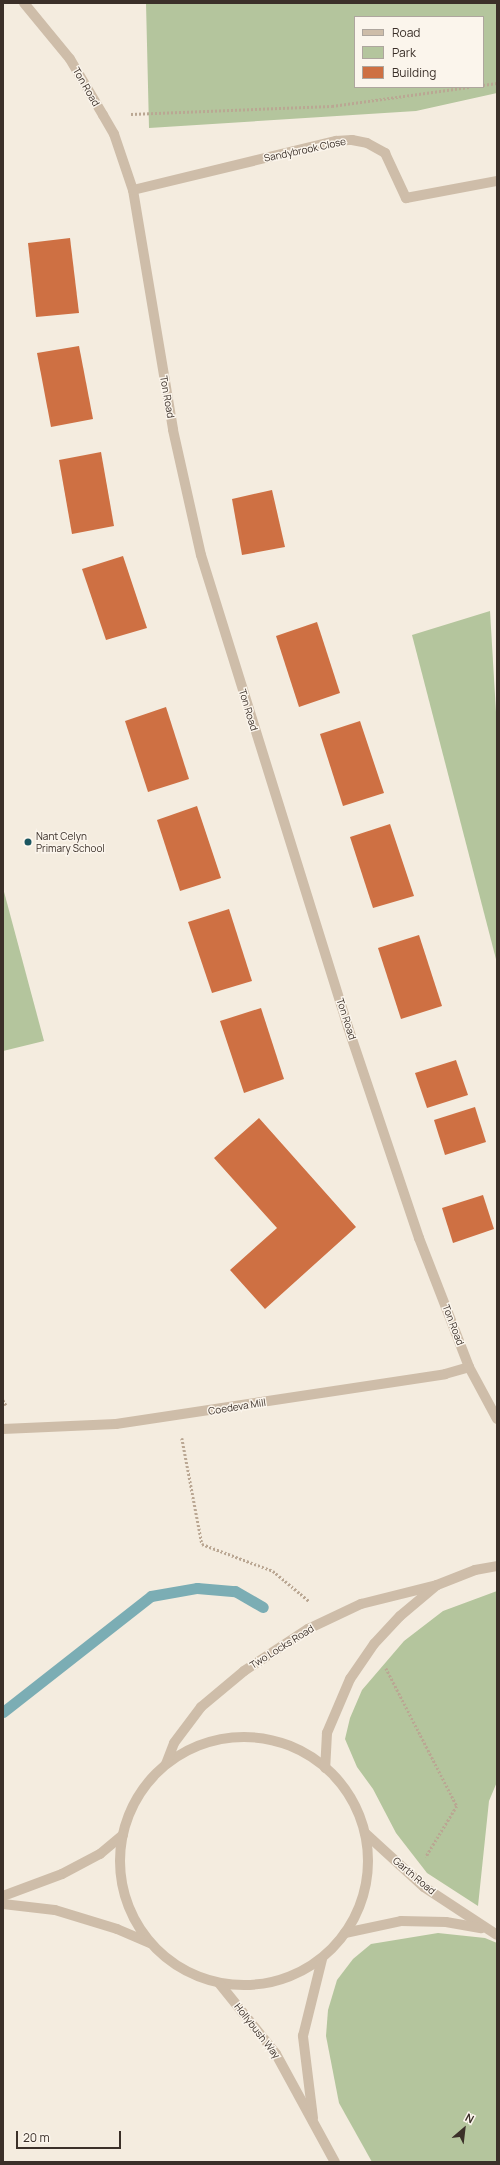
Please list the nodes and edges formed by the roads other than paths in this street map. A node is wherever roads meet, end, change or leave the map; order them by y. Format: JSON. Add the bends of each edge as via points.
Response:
{"nodes":[{"id":1,"x":24,"y":3,"type":"edge"},
{"id":2,"x":497,"y":181,"type":"edge"},
{"id":3,"x":133,"y":190,"type":"junction"},
{"id":4,"x":469,"y":1367,"type":"junction"},
{"id":5,"x":497,"y":1419,"type":"edge"},
{"id":6,"x":3,"y":1429,"type":"edge"},
{"id":7,"x":497,"y":1566,"type":"edge"},
{"id":8,"x":437,"y":1585,"type":"junction"},
{"id":9,"x":166,"y":1764,"type":"junction"},
{"id":10,"x":325,"y":1768,"type":"junction"},
{"id":11,"x":365,"y":1833,"type":"junction"},
{"id":12,"x":123,"y":1835,"type":"junction"},
{"id":13,"x":3,"y":1896,"type":"edge"},
{"id":14,"x":3,"y":1904,"type":"edge"},
{"id":15,"x":485,"y":1928,"type":"junction"},
{"id":16,"x":345,"y":1933,"type":"junction"},
{"id":17,"x":497,"y":1935,"type":"edge"},
{"id":18,"x":150,"y":1943,"type":"junction"},
{"id":19,"x":322,"y":1959,"type":"junction"},
{"id":20,"x":219,"y":1983,"type":"junction"},
{"id":21,"x":314,"y":2124,"type":"junction"},
{"id":22,"x":335,"y":2162,"type":"edge"}],
"edges":[{"from":1,"to":3,"type":"street","name":"Ton Road","via":[[70,59],[103,115],[114,134]]},
{"from":2,"to":3,"type":"street","name":"Sandybrook Close","via":[[406,198],[385,154],[367,143],[352,140],[336,141]]},
{"from":3,"to":4,"type":"street","name":"Ton Road","via":[[173,430],[201,554],[348,1027],[419,1238]]},
{"from":4,"to":5,"type":"street","name":"Ton Road"},
{"from":4,"to":6,"type":"street","name":"Coedeva Mill","via":[[445,1374],[116,1424]]},
{"from":7,"to":8,"type":"street","name":"Two Locks Road","via":[[475,1570]]},
{"from":8,"to":9,"type":"street","name":"Two Locks Road","via":[[361,1604],[308,1629],[244,1671],[201,1707],[174,1744]]},
{"from":8,"to":10,"type":"street","name":"Two Locks Road","via":[[400,1616],[374,1644],[350,1679],[327,1733]]},
{"from":9,"to":10,"type":"street","name":"Hollybush Way","via":[[213,1741],[239,1737],[265,1738],[290,1745]]},
{"from":9,"to":12,"type":"street","name":"Hollybush Way","via":[[148,1782],[134,1803]]},
{"from":10,"to":11,"type":"street","name":"Hollybush Way","via":[[349,1795]]},
{"from":11,"to":15,"type":"street","name":"Garth Road","via":[[424,1887]]},
{"from":11,"to":16,"type":"street","name":"Hollybush Way","via":[[368,1869],[364,1895]]},
{"from":12,"to":13,"type":"street","via":[[100,1854],[62,1874]]},
{"from":12,"to":18,"type":"street","name":"Hollybush Way","via":[[120,1853],[122,1886],[127,1905]]},
{"from":14,"to":18,"type":"street","name":"Hollybush Way","via":[[55,1910],[117,1929]]},
{"from":15,"to":16,"type":"street","name":"Garth Road","via":[[446,1922],[401,1921]]},
{"from":15,"to":17,"type":"street","name":"Garth Road"},
{"from":16,"to":19,"type":"street","name":"Hollybush Way"},
{"from":18,"to":20,"type":"street","name":"Hollybush Way","via":[[176,1965],[198,1977]]},
{"from":19,"to":20,"type":"street","name":"Hollybush Way","via":[[300,1972],[275,1982],[249,1985]]},
{"from":19,"to":21,"type":"street","name":"Hollybush Way","via":[[303,2036]]},
{"from":20,"to":21,"type":"street","name":"Hollybush Way","via":[[276,2054]]},
{"from":21,"to":22,"type":"street","name":"Hollybush Way"}]}
